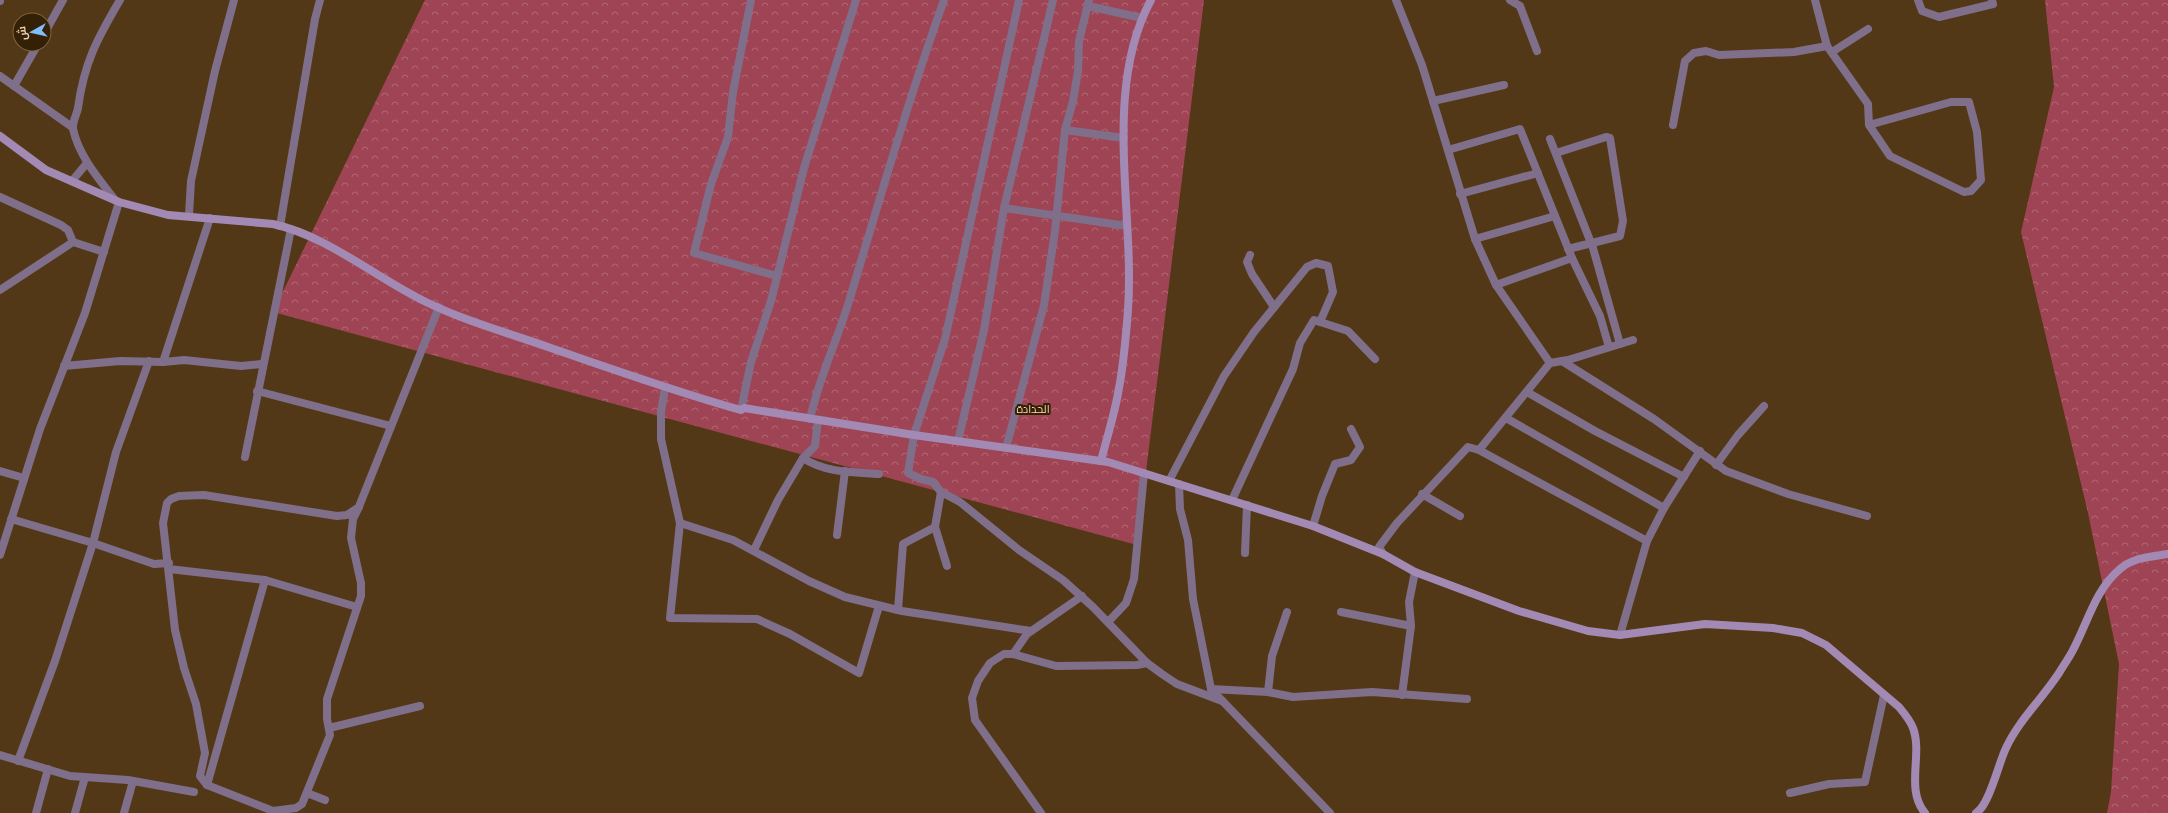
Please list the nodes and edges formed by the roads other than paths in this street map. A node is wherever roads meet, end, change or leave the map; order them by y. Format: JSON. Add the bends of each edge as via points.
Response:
{"nodes":[{"id":1,"x":63,"y":0,"type":"edge"},
{"id":2,"x":120,"y":0,"type":"edge"},
{"id":3,"x":234,"y":0,"type":"edge"},
{"id":4,"x":320,"y":0,"type":"edge"},
{"id":5,"x":751,"y":0,"type":"edge"},
{"id":6,"x":856,"y":0,"type":"edge"},
{"id":7,"x":944,"y":0,"type":"edge"},
{"id":8,"x":1019,"y":0,"type":"edge"},
{"id":9,"x":1053,"y":0,"type":"edge"},
{"id":10,"x":1151,"y":0,"type":"edge"},
{"id":11,"x":1396,"y":0,"type":"edge"},
{"id":12,"x":1512,"y":0,"type":"edge"},
{"id":13,"x":1815,"y":0,"type":"edge"},
{"id":14,"x":1918,"y":0,"type":"edge"},
{"id":15,"x":1992,"y":0,"type":"edge"},
{"id":16,"x":1089,"y":3,"type":"edge"},
{"id":17,"x":1142,"y":18,"type":"junction"},
{"id":18,"x":52,"y":20,"type":"edge"},
{"id":19,"x":1868,"y":29,"type":"dead end"},
{"id":20,"x":1829,"y":49,"type":"junction"},
{"id":21,"x":1537,"y":51,"type":"dead end"},
{"id":22,"x":33,"y":52,"type":"edge"},
{"id":23,"x":0,"y":76,"type":"edge"},
{"id":24,"x":1504,"y":85,"type":"dead end"},
{"id":25,"x":14,"y":86,"type":"junction"},
{"id":26,"x":1433,"y":101,"type":"junction"},
{"id":27,"x":1673,"y":125,"type":"dead end"},
{"id":28,"x":1869,"y":125,"type":"junction"},
{"id":29,"x":72,"y":127,"type":"junction"},
{"id":30,"x":1065,"y":130,"type":"junction"},
{"id":31,"x":0,"y":136,"type":"edge"},
{"id":32,"x":1124,"y":138,"type":"junction"},
{"id":33,"x":1550,"y":139,"type":"dead end"},
{"id":34,"x":1448,"y":150,"type":"junction"},
{"id":35,"x":1556,"y":154,"type":"junction"},
{"id":36,"x":87,"y":163,"type":"junction"},
{"id":37,"x":1538,"y":173,"type":"junction"},
{"id":38,"x":72,"y":181,"type":"junction"},
{"id":39,"x":1460,"y":194,"type":"junction"},
{"id":40,"x":0,"y":197,"type":"edge"},
{"id":41,"x":117,"y":201,"type":"junction"},
{"id":42,"x":1004,"y":208,"type":"junction"},
{"id":43,"x":189,"y":215,"type":"junction"},
{"id":44,"x":1555,"y":216,"type":"junction"},
{"id":45,"x":1056,"y":217,"type":"junction"},
{"id":46,"x":210,"y":218,"type":"junction"},
{"id":47,"x":280,"y":226,"type":"junction"},
{"id":48,"x":1128,"y":226,"type":"junction"},
{"id":49,"x":291,"y":229,"type":"junction"},
{"id":50,"x":1476,"y":240,"type":"junction"},
{"id":51,"x":73,"y":242,"type":"junction"},
{"id":52,"x":1591,"y":244,"type":"junction"},
{"id":53,"x":1568,"y":249,"type":"junction"},
{"id":54,"x":104,"y":252,"type":"junction"},
{"id":55,"x":1250,"y":255,"type":"dead end"},
{"id":56,"x":1572,"y":258,"type":"junction"},
{"id":57,"x":777,"y":276,"type":"junction"},
{"id":58,"x":1496,"y":286,"type":"junction"},
{"id":59,"x":0,"y":290,"type":"edge"},
{"id":60,"x":439,"y":307,"type":"junction"},
{"id":61,"x":1274,"y":307,"type":"junction"},
{"id":62,"x":1320,"y":322,"type":"junction"},
{"id":63,"x":1633,"y":340,"type":"dead end"},
{"id":64,"x":1620,"y":344,"type":"junction"},
{"id":65,"x":1609,"y":347,"type":"junction"},
{"id":66,"x":1375,"y":359,"type":"dead end"},
{"id":67,"x":149,"y":361,"type":"junction"},
{"id":68,"x":1562,"y":361,"type":"junction"},
{"id":69,"x":163,"y":362,"type":"junction"},
{"id":70,"x":1550,"y":363,"type":"junction"},
{"id":71,"x":262,"y":364,"type":"junction"},
{"id":72,"x":64,"y":366,"type":"junction"},
{"id":73,"x":665,"y":388,"type":"junction"},
{"id":74,"x":257,"y":391,"type":"junction"},
{"id":75,"x":1527,"y":392,"type":"junction"},
{"id":76,"x":1764,"y":406,"type":"dead end"},
{"id":77,"x":741,"y":410,"type":"junction"},
{"id":78,"x":1506,"y":418,"type":"junction"},
{"id":79,"x":814,"y":419,"type":"junction"},
{"id":80,"x":392,"y":426,"type":"junction"},
{"id":81,"x":1351,"y":429,"type":"dead end"},
{"id":82,"x":914,"y":435,"type":"junction"},
{"id":83,"x":958,"y":441,"type":"junction"},
{"id":84,"x":1006,"y":448,"type":"junction"},
{"id":85,"x":1479,"y":450,"type":"junction"},
{"id":86,"x":1700,"y":451,"type":"junction"},
{"id":87,"x":245,"y":457,"type":"dead end"},
{"id":88,"x":803,"y":458,"type":"junction"},
{"id":89,"x":1100,"y":461,"type":"junction"},
{"id":90,"x":1716,"y":465,"type":"junction"},
{"id":91,"x":0,"y":471,"type":"edge"},
{"id":92,"x":845,"y":471,"type":"junction"},
{"id":93,"x":1144,"y":473,"type":"junction"},
{"id":94,"x":879,"y":474,"type":"dead end"},
{"id":95,"x":1684,"y":477,"type":"junction"},
{"id":96,"x":24,"y":478,"type":"junction"},
{"id":97,"x":1169,"y":481,"type":"junction"},
{"id":98,"x":1179,"y":484,"type":"junction"},
{"id":99,"x":941,"y":492,"type":"junction"},
{"id":100,"x":1422,"y":494,"type":"junction"},
{"id":101,"x":1232,"y":500,"type":"junction"},
{"id":102,"x":1247,"y":505,"type":"junction"},
{"id":103,"x":359,"y":507,"type":"junction"},
{"id":104,"x":1664,"y":508,"type":"junction"},
{"id":105,"x":1460,"y":516,"type":"dead end"},
{"id":106,"x":1867,"y":516,"type":"dead end"},
{"id":107,"x":11,"y":519,"type":"junction"},
{"id":108,"x":680,"y":523,"type":"junction"},
{"id":109,"x":1313,"y":526,"type":"junction"},
{"id":110,"x":935,"y":527,"type":"junction"},
{"id":111,"x":837,"y":535,"type":"dead end"},
{"id":112,"x":1648,"y":541,"type":"junction"},
{"id":113,"x":93,"y":543,"type":"junction"},
{"id":114,"x":754,"y":550,"type":"junction"},
{"id":115,"x":1245,"y":553,"type":"dead end"},
{"id":116,"x":0,"y":554,"type":"edge"},
{"id":117,"x":1383,"y":554,"type":"junction"},
{"id":118,"x":2168,"y":554,"type":"edge"},
{"id":119,"x":169,"y":566,"type":"junction"},
{"id":120,"x":947,"y":566,"type":"dead end"},
{"id":121,"x":1415,"y":572,"type":"junction"},
{"id":122,"x":265,"y":580,"type":"junction"},
{"id":123,"x":1082,"y":596,"type":"junction"},
{"id":124,"x":880,"y":606,"type":"junction"},
{"id":125,"x":357,"y":607,"type":"junction"},
{"id":126,"x":898,"y":610,"type":"junction"},
{"id":127,"x":1288,"y":612,"type":"dead end"},
{"id":128,"x":1341,"y":612,"type":"dead end"},
{"id":129,"x":1108,"y":622,"type":"junction"},
{"id":130,"x":1411,"y":626,"type":"junction"},
{"id":131,"x":1031,"y":631,"type":"junction"},
{"id":132,"x":1620,"y":635,"type":"junction"},
{"id":133,"x":1013,"y":654,"type":"junction"},
{"id":134,"x":1147,"y":663,"type":"junction"},
{"id":135,"x":1211,"y":690,"type":"junction"},
{"id":136,"x":1268,"y":692,"type":"junction"},
{"id":137,"x":1402,"y":695,"type":"junction"},
{"id":138,"x":1884,"y":695,"type":"junction"},
{"id":139,"x":1467,"y":699,"type":"dead end"},
{"id":140,"x":1222,"y":701,"type":"junction"},
{"id":141,"x":420,"y":706,"type":"dead end"},
{"id":142,"x":329,"y":728,"type":"junction"},
{"id":143,"x":0,"y":755,"type":"edge"},
{"id":144,"x":18,"y":761,"type":"junction"},
{"id":145,"x":48,"y":769,"type":"junction"},
{"id":146,"x":85,"y":777,"type":"junction"},
{"id":147,"x":133,"y":781,"type":"junction"},
{"id":148,"x":206,"y":784,"type":"junction"},
{"id":149,"x":194,"y":792,"type":"dead end"},
{"id":150,"x":1790,"y":792,"type":"dead end"},
{"id":151,"x":307,"y":793,"type":"junction"},
{"id":152,"x":325,"y":800,"type":"dead end"},
{"id":153,"x":274,"y":812,"type":"edge"},
{"id":154,"x":36,"y":813,"type":"edge"},
{"id":155,"x":75,"y":813,"type":"edge"},
{"id":156,"x":124,"y":813,"type":"edge"},
{"id":157,"x":1041,"y":813,"type":"edge"},
{"id":158,"x":1330,"y":813,"type":"edge"},
{"id":159,"x":1924,"y":813,"type":"edge"},
{"id":160,"x":1976,"y":813,"type":"edge"}],
"edges":[{"from":1,"to":18,"type":"street"},
{"from":2,"to":29,"type":"street","via":[[90,54]]},
{"from":3,"to":43,"type":"street","via":[[215,71],[191,181]]},
{"from":4,"to":47,"type":"street","via":[[312,32]]},
{"from":5,"to":57,"type":"street","via":[[733,92],[728,137],[710,184],[694,253]]},
{"from":6,"to":57,"type":"street","via":[[804,168]]},
{"from":7,"to":79,"type":"street","via":[[890,162],[850,297],[815,398]]},
{"from":8,"to":82,"type":"street","via":[[946,339]]},
{"from":9,"to":42,"type":"street","via":[[1028,115]]},
{"from":10,"to":17,"type":"main road"},
{"from":11,"to":26,"type":"street","via":[[1422,65]]},
{"from":12,"to":21,"type":"street","via":[[1520,6]]},
{"from":13,"to":20,"type":"street"},
{"from":14,"to":15,"type":"street","via":[[1922,11],[1939,17],[1993,4]]},
{"from":16,"to":17,"type":"street"},
{"from":16,"to":30,"type":"street","via":[[1079,41],[1078,71]]},
{"from":17,"to":32,"type":"main road","via":[[1136,32],[1127,87]]},
{"from":19,"to":20,"type":"street"},
{"from":20,"to":27,"type":"street","via":[[1719,55],[1706,51],[1694,53],[1685,61]]},
{"from":20,"to":28,"type":"street","via":[[1868,104]]},
{"from":22,"to":25,"type":"street"},
{"from":23,"to":25,"type":"street"},
{"from":24,"to":26,"type":"street"},
{"from":25,"to":29,"type":"street"},
{"from":26,"to":34,"type":"street"},
{"from":28,"to":28,"type":"street","via":[[1951,102],[1968,102],[1977,132],[1981,180],[1972,191],[1964,192],[1890,156]]},
{"from":29,"to":36,"type":"street"},
{"from":30,"to":32,"type":"street"},
{"from":30,"to":45,"type":"street"},
{"from":31,"to":38,"type":"main road","via":[[46,170]]},
{"from":32,"to":48,"type":"main road"},
{"from":33,"to":35,"type":"street"},
{"from":34,"to":37,"type":"street","via":[[1520,129]]},
{"from":34,"to":39,"type":"street"},
{"from":35,"to":52,"type":"street"},
{"from":35,"to":52,"type":"street","via":[[1606,136],[1610,138],[1623,221],[1620,236]]},
{"from":36,"to":38,"type":"street"},
{"from":36,"to":41,"type":"street"},
{"from":37,"to":39,"type":"street"},
{"from":37,"to":44,"type":"street"},
{"from":38,"to":41,"type":"main road"},
{"from":39,"to":50,"type":"street"},
{"from":40,"to":51,"type":"street","via":[[61,225],[68,230]]},
{"from":41,"to":43,"type":"main road","via":[[168,215]]},
{"from":41,"to":54,"type":"street"},
{"from":42,"to":45,"type":"street"},
{"from":42,"to":83,"type":"street","via":[[984,330]]},
{"from":43,"to":46,"type":"main road"},
{"from":44,"to":50,"type":"street"},
{"from":44,"to":53,"type":"street"},
{"from":45,"to":48,"type":"street"},
{"from":45,"to":84,"type":"street","via":[[1044,304]]},
{"from":46,"to":47,"type":"main road"},
{"from":46,"to":69,"type":"street"},
{"from":47,"to":49,"type":"main road"},
{"from":48,"to":89,"type":"main road","via":[[1128,310],[1122,372]]},
{"from":49,"to":60,"type":"main road","via":[[338,251]]},
{"from":49,"to":71,"type":"street"},
{"from":50,"to":58,"type":"street"},
{"from":51,"to":54,"type":"street"},
{"from":51,"to":59,"type":"street"},
{"from":52,"to":53,"type":"street"},
{"from":52,"to":64,"type":"street"},
{"from":53,"to":56,"type":"street"},
{"from":54,"to":72,"type":"street","via":[[85,313]]},
{"from":55,"to":61,"type":"street","via":[[1248,262],[1252,274]]},
{"from":56,"to":58,"type":"street"},
{"from":56,"to":65,"type":"street","via":[[1600,316]]},
{"from":57,"to":77,"type":"street","via":[[751,362]]},
{"from":58,"to":70,"type":"street"},
{"from":60,"to":73,"type":"main road","via":[[483,325]]},
{"from":60,"to":80,"type":"street"},
{"from":61,"to":62,"type":"street","via":[[1307,268],[1316,263],[1328,266],[1333,292]]},
{"from":61,"to":97,"type":"street","via":[[1224,376]]},
{"from":62,"to":66,"type":"street","via":[[1348,331]]},
{"from":62,"to":101,"type":"street","via":[[1314,320],[1300,343],[1292,369]]},
{"from":63,"to":64,"type":"street"},
{"from":64,"to":65,"type":"street"},
{"from":65,"to":68,"type":"street"},
{"from":67,"to":69,"type":"street"},
{"from":67,"to":72,"type":"street","via":[[120,360]]},
{"from":67,"to":113,"type":"street","via":[[116,452]]},
{"from":68,"to":70,"type":"street"},
{"from":68,"to":86,"type":"street"},
{"from":69,"to":71,"type":"street","via":[[184,360],[241,366]]},
{"from":70,"to":75,"type":"street"},
{"from":71,"to":74,"type":"street"},
{"from":72,"to":96,"type":"street"},
{"from":73,"to":77,"type":"main road"},
{"from":73,"to":108,"type":"street","via":[[661,412],[661,439]]},
{"from":74,"to":80,"type":"street"},
{"from":74,"to":87,"type":"street"},
{"from":75,"to":78,"type":"street"},
{"from":75,"to":95,"type":"street"},
{"from":76,"to":90,"type":"street"},
{"from":77,"to":79,"type":"main road","via":[[744,408]]},
{"from":78,"to":85,"type":"street"},
{"from":78,"to":104,"type":"street"},
{"from":79,"to":82,"type":"main road"},
{"from":79,"to":88,"type":"street","via":[[815,446]]},
{"from":80,"to":103,"type":"street"},
{"from":81,"to":109,"type":"street","via":[[1360,447],[1351,460],[1336,464]]},
{"from":82,"to":83,"type":"main road"},
{"from":82,"to":99,"type":"street","via":[[908,473],[933,482]]},
{"from":83,"to":84,"type":"main road"},
{"from":84,"to":89,"type":"main road"},
{"from":85,"to":100,"type":"street","via":[[1468,446]]},
{"from":85,"to":112,"type":"street"},
{"from":86,"to":90,"type":"street"},
{"from":86,"to":95,"type":"street"},
{"from":88,"to":92,"type":"street","via":[[815,466]]},
{"from":88,"to":114,"type":"street","via":[[769,517]]},
{"from":89,"to":93,"type":"main road"},
{"from":90,"to":106,"type":"street","via":[[1788,494]]},
{"from":91,"to":96,"type":"street"},
{"from":92,"to":94,"type":"street"},
{"from":92,"to":111,"type":"street"},
{"from":93,"to":97,"type":"main road"},
{"from":93,"to":129,"type":"street","via":[[1134,578],[1126,603]]},
{"from":95,"to":104,"type":"street"},
{"from":96,"to":107,"type":"street"},
{"from":97,"to":98,"type":"main road"},
{"from":98,"to":101,"type":"main road"},
{"from":98,"to":135,"type":"street","via":[[1180,509],[1188,540],[1193,599]]},
{"from":99,"to":110,"type":"street"},
{"from":99,"to":123,"type":"street","via":[[960,502],[1019,550]]},
{"from":100,"to":105,"type":"street"},
{"from":100,"to":117,"type":"street","via":[[1379,547]]},
{"from":101,"to":102,"type":"main road"},
{"from":102,"to":109,"type":"main road"},
{"from":102,"to":115,"type":"street"},
{"from":103,"to":119,"type":"street","via":[[347,515],[330,516],[211,495],[176,497],[167,503],[163,519]]},
{"from":103,"to":125,"type":"street","via":[[353,519],[351,532],[362,590]]},
{"from":104,"to":112,"type":"street"},
{"from":107,"to":113,"type":"street"},
{"from":107,"to":116,"type":"street"},
{"from":108,"to":114,"type":"street","via":[[726,537]]},
{"from":108,"to":124,"type":"street","via":[[670,618],[757,619],[790,634],[859,673]]},
{"from":109,"to":117,"type":"main road"},
{"from":110,"to":120,"type":"street"},
{"from":110,"to":126,"type":"street","via":[[903,544]]},
{"from":112,"to":132,"type":"street"},
{"from":113,"to":119,"type":"street","via":[[154,564]]},
{"from":113,"to":144,"type":"street"},
{"from":114,"to":124,"type":"street","via":[[832,592]]},
{"from":117,"to":121,"type":"main road"},
{"from":118,"to":160,"type":"main road","via":[[2138,558],[2110,578],[2094,604],[2073,650],[2006,748],[1988,794],[1980,811]]},
{"from":119,"to":122,"type":"street"},
{"from":119,"to":148,"type":"street","via":[[175,630],[199,716],[205,753],[200,776]]},
{"from":121,"to":130,"type":"street","via":[[1409,602]]},
{"from":121,"to":132,"type":"main road","via":[[1519,611],[1588,631]]},
{"from":122,"to":125,"type":"street"},
{"from":122,"to":148,"type":"street"},
{"from":123,"to":129,"type":"street"},
{"from":123,"to":131,"type":"street"},
{"from":124,"to":126,"type":"street"},
{"from":125,"to":142,"type":"street","via":[[328,699]]},
{"from":126,"to":131,"type":"street"},
{"from":127,"to":136,"type":"street","via":[[1272,656]]},
{"from":128,"to":130,"type":"street"},
{"from":129,"to":134,"type":"street"},
{"from":130,"to":137,"type":"street"},
{"from":131,"to":133,"type":"street"},
{"from":132,"to":138,"type":"main road","via":[[1705,624],[1773,628],[1802,633],[1826,645]]},
{"from":133,"to":134,"type":"street","via":[[1056,666],[1136,666]]},
{"from":133,"to":157,"type":"street","via":[[1004,654],[990,664],[978,681],[972,698],[975,720]]},
{"from":134,"to":140,"type":"street","via":[[1178,684]]},
{"from":135,"to":136,"type":"street"},
{"from":135,"to":140,"type":"street"},
{"from":136,"to":137,"type":"street","via":[[1293,697],[1372,692]]},
{"from":137,"to":139,"type":"street"},
{"from":138,"to":150,"type":"street","via":[[1865,782],[1829,784]]},
{"from":138,"to":159,"type":"main road","via":[[1899,707],[1913,727],[1916,747],[1915,790]]},
{"from":140,"to":158,"type":"street"},
{"from":141,"to":142,"type":"street"},
{"from":142,"to":151,"type":"street","via":[[330,735]]},
{"from":143,"to":144,"type":"street"},
{"from":144,"to":145,"type":"street"},
{"from":145,"to":146,"type":"street","via":[[70,776]]},
{"from":145,"to":154,"type":"street"},
{"from":146,"to":147,"type":"street"},
{"from":146,"to":155,"type":"street"},
{"from":147,"to":149,"type":"street"},
{"from":147,"to":156,"type":"street"},
{"from":148,"to":153,"type":"street"},
{"from":151,"to":152,"type":"street"},
{"from":151,"to":153,"type":"street","via":[[302,804],[296,808]]}]}
